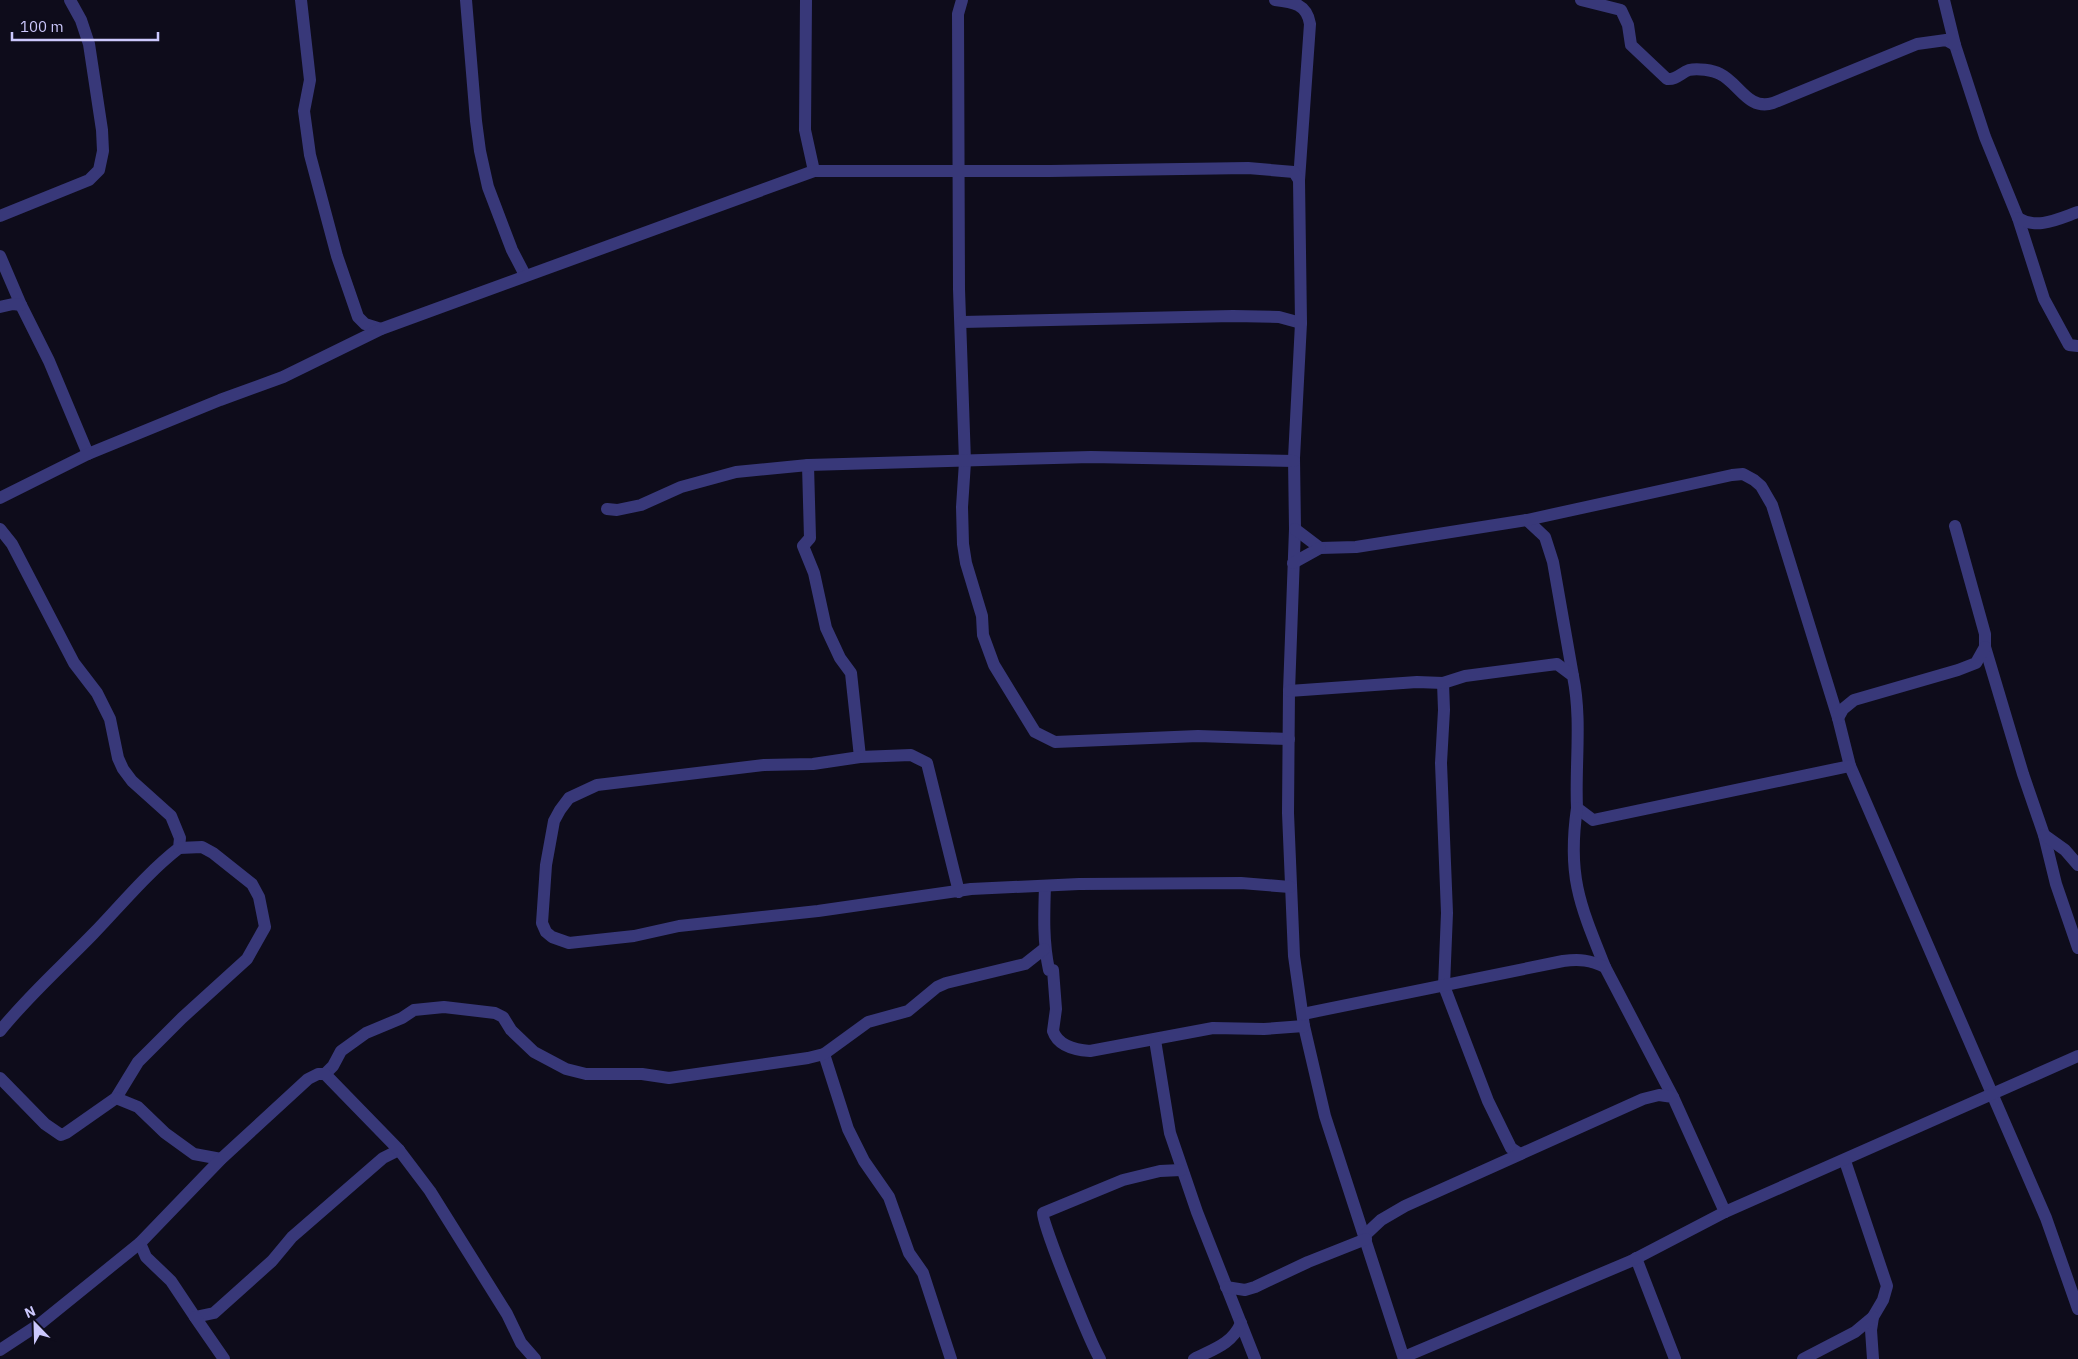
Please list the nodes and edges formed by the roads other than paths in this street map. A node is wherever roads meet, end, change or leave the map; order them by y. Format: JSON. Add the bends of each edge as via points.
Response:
{"nodes":[{"id":1,"x":70,"y":0,"type":"edge"},
{"id":2,"x":300,"y":0,"type":"edge"},
{"id":3,"x":466,"y":0,"type":"edge"},
{"id":4,"x":806,"y":0,"type":"edge"},
{"id":5,"x":962,"y":0,"type":"edge"},
{"id":6,"x":1275,"y":0,"type":"edge"},
{"id":7,"x":1581,"y":0,"type":"edge"},
{"id":8,"x":1944,"y":0,"type":"edge"},
{"id":9,"x":1955,"y":45,"type":"junction"},
{"id":10,"x":814,"y":171,"type":"junction"},
{"id":11,"x":958,"y":171,"type":"junction"},
{"id":12,"x":1299,"y":180,"type":"junction"},
{"id":13,"x":2078,"y":212,"type":"edge"},
{"id":14,"x":0,"y":216,"type":"edge"},
{"id":15,"x":2018,"y":218,"type":"junction"},
{"id":16,"x":0,"y":256,"type":"edge"},
{"id":17,"x":525,"y":275,"type":"junction"},
{"id":18,"x":21,"y":305,"type":"junction"},
{"id":19,"x":0,"y":307,"type":"edge"},
{"id":20,"x":962,"y":322,"type":"junction"},
{"id":21,"x":1301,"y":323,"type":"junction"},
{"id":22,"x":381,"y":329,"type":"junction"},
{"id":23,"x":2078,"y":346,"type":"edge"},
{"id":24,"x":88,"y":454,"type":"junction"},
{"id":25,"x":1294,"y":461,"type":"junction"},
{"id":26,"x":965,"y":462,"type":"junction"},
{"id":27,"x":808,"y":465,"type":"junction"},
{"id":28,"x":0,"y":498,"type":"edge"},
{"id":29,"x":607,"y":509,"type":"dead end"},
{"id":30,"x":1552,"y":514,"type":"junction"},
{"id":31,"x":1527,"y":520,"type":"junction"},
{"id":32,"x":1955,"y":526,"type":"dead end"},
{"id":33,"x":0,"y":529,"type":"edge"},
{"id":34,"x":1295,"y":529,"type":"junction"},
{"id":35,"x":1545,"y":537,"type":"junction"},
{"id":36,"x":1320,"y":548,"type":"junction"},
{"id":37,"x":1294,"y":563,"type":"junction"},
{"id":38,"x":1986,"y":647,"type":"junction"},
{"id":39,"x":1569,"y":653,"type":"junction"},
{"id":40,"x":1557,"y":664,"type":"junction"},
{"id":41,"x":1573,"y":676,"type":"junction"},
{"id":42,"x":1443,"y":683,"type":"junction"},
{"id":43,"x":1289,"y":691,"type":"junction"},
{"id":44,"x":1838,"y":718,"type":"junction"},
{"id":45,"x":1289,"y":740,"type":"junction"},
{"id":46,"x":860,"y":756,"type":"junction"},
{"id":47,"x":1850,"y":766,"type":"junction"},
{"id":48,"x":1577,"y":808,"type":"junction"},
{"id":49,"x":1593,"y":820,"type":"junction"},
{"id":50,"x":1573,"y":833,"type":"junction"},
{"id":51,"x":2044,"y":835,"type":"junction"},
{"id":52,"x":179,"y":848,"type":"junction"},
{"id":53,"x":2078,"y":865,"type":"edge"},
{"id":54,"x":1045,"y":886,"type":"junction"},
{"id":55,"x":1290,"y":887,"type":"junction"},
{"id":56,"x":958,"y":892,"type":"junction"},
{"id":57,"x":1044,"y":948,"type":"junction"},
{"id":58,"x":2078,"y":948,"type":"edge"},
{"id":59,"x":1605,"y":967,"type":"junction"},
{"id":60,"x":1444,"y":986,"type":"junction"},
{"id":61,"x":1303,"y":1020,"type":"junction"},
{"id":62,"x":0,"y":1031,"type":"edge"},
{"id":63,"x":1155,"y":1040,"type":"junction"},
{"id":64,"x":824,"y":1054,"type":"junction"},
{"id":65,"x":2078,"y":1056,"type":"edge"},
{"id":66,"x":325,"y":1074,"type":"junction"},
{"id":67,"x":0,"y":1078,"type":"edge"},
{"id":68,"x":1992,"y":1094,"type":"junction"},
{"id":69,"x":1672,"y":1097,"type":"junction"},
{"id":70,"x":116,"y":1098,"type":"junction"},
{"id":71,"x":399,"y":1150,"type":"junction"},
{"id":72,"x":1513,"y":1154,"type":"junction"},
{"id":73,"x":221,"y":1159,"type":"junction"},
{"id":74,"x":1845,"y":1161,"type":"junction"},
{"id":75,"x":1181,"y":1170,"type":"junction"},
{"id":76,"x":1725,"y":1212,"type":"junction"},
{"id":77,"x":1366,"y":1237,"type":"junction"},
{"id":78,"x":140,"y":1243,"type":"junction"},
{"id":79,"x":1636,"y":1258,"type":"junction"},
{"id":80,"x":1226,"y":1287,"type":"junction"},
{"id":81,"x":1245,"y":1290,"type":"junction"},
{"id":82,"x":1234,"y":1306,"type":"junction"},
{"id":83,"x":2078,"y":1308,"type":"edge"},
{"id":84,"x":195,"y":1317,"type":"junction"},
{"id":85,"x":1872,"y":1317,"type":"junction"},
{"id":86,"x":1241,"y":1323,"type":"junction"},
{"id":87,"x":1226,"y":1344,"type":"junction"},
{"id":88,"x":0,"y":1350,"type":"edge"},
{"id":89,"x":1253,"y":1353,"type":"edge"},
{"id":90,"x":1404,"y":1358,"type":"edge"},
{"id":91,"x":224,"y":1359,"type":"edge"},
{"id":92,"x":535,"y":1359,"type":"edge"},
{"id":93,"x":951,"y":1359,"type":"edge"},
{"id":94,"x":1100,"y":1359,"type":"edge"},
{"id":95,"x":1194,"y":1359,"type":"edge"},
{"id":96,"x":1675,"y":1359,"type":"edge"},
{"id":97,"x":1803,"y":1359,"type":"edge"},
{"id":98,"x":1873,"y":1359,"type":"edge"}],
"edges":[{"from":1,"to":14,"type":"street","via":[[81,20],[93,67],[103,151],[99,170],[89,180]]},
{"from":2,"to":22,"type":"street","via":[[310,80],[304,112],[316,183],[358,317],[365,324]]},
{"from":3,"to":17,"type":"street","via":[[482,161],[488,187]]},
{"from":4,"to":10,"type":"street","via":[[805,130]]},
{"from":5,"to":11,"type":"street","via":[[958,14]]},
{"from":6,"to":12,"type":"street","via":[[1302,6],[1310,24]]},
{"from":7,"to":9,"type":"street","via":[[1621,10],[1632,45],[1667,79],[1690,70],[1714,72],[1762,105],[1772,104],[1917,44],[1946,40]]},
{"from":8,"to":9,"type":"street"},
{"from":9,"to":15,"type":"street","via":[[1985,137]]},
{"from":10,"to":11,"type":"street"},
{"from":10,"to":17,"type":"street"},
{"from":11,"to":12,"type":"street","via":[[1248,168],[1294,172]]},
{"from":11,"to":20,"type":"street"},
{"from":12,"to":21,"type":"street"},
{"from":13,"to":15,"type":"street","via":[[2034,224]]},
{"from":15,"to":23,"type":"street","via":[[2044,299],[2069,345]]},
{"from":16,"to":18,"type":"street"},
{"from":17,"to":22,"type":"street"},
{"from":18,"to":19,"type":"street"},
{"from":18,"to":24,"type":"street","via":[[49,361]]},
{"from":20,"to":21,"type":"street","via":[[1233,316],[1279,317]]},
{"from":20,"to":26,"type":"street"},
{"from":21,"to":25,"type":"street"},
{"from":22,"to":24,"type":"street","via":[[283,377]]},
{"from":24,"to":28,"type":"street"},
{"from":25,"to":26,"type":"street","via":[[1092,457]]},
{"from":25,"to":34,"type":"street"},
{"from":26,"to":27,"type":"street"},
{"from":26,"to":45,"type":"street","via":[[963,544],[982,616],[983,635],[994,666],[1035,732],[1055,742],[1198,736]]},
{"from":27,"to":29,"type":"street","via":[[736,472],[681,488],[641,505]]},
{"from":27,"to":46,"type":"street","via":[[810,538],[803,546],[814,573],[826,628],[851,673]]},
{"from":30,"to":31,"type":"street"},
{"from":30,"to":35,"type":"street"},
{"from":30,"to":44,"type":"street","via":[[1732,475],[1743,474],[1754,480],[1772,505]]},
{"from":31,"to":35,"type":"street"},
{"from":31,"to":36,"type":"street","via":[[1356,547]]},
{"from":32,"to":38,"type":"street"},
{"from":33,"to":52,"type":"street","via":[[12,544],[74,663],[97,693],[110,718],[123,769],[171,816],[177,826]]},
{"from":34,"to":36,"type":"street"},
{"from":34,"to":37,"type":"street"},
{"from":35,"to":39,"type":"street","via":[[1553,562]]},
{"from":36,"to":37,"type":"street"},
{"from":37,"to":43,"type":"street"},
{"from":38,"to":44,"type":"street","via":[[1976,662],[1958,670],[1854,700]]},
{"from":38,"to":51,"type":"street"},
{"from":39,"to":40,"type":"street"},
{"from":39,"to":41,"type":"street"},
{"from":40,"to":41,"type":"street"},
{"from":40,"to":42,"type":"street","via":[[1464,676]]},
{"from":41,"to":48,"type":"street","via":[[1579,721]]},
{"from":42,"to":43,"type":"street"},
{"from":42,"to":60,"type":"street","via":[[1447,913]]},
{"from":43,"to":45,"type":"street"},
{"from":44,"to":47,"type":"street"},
{"from":45,"to":55,"type":"street"},
{"from":46,"to":56,"type":"street","via":[[911,755],[927,763]]},
{"from":46,"to":56,"type":"street","via":[[813,764],[764,765],[597,786],[569,798],[554,821],[542,904],[542,923],[546,932],[570,943],[634,936],[679,926]]},
{"from":47,"to":49,"type":"street"},
{"from":47,"to":68,"type":"street"},
{"from":48,"to":49,"type":"street"},
{"from":48,"to":50,"type":"street"},
{"from":49,"to":50,"type":"street"},
{"from":50,"to":59,"type":"street","via":[[1573,869],[1582,909]]},
{"from":51,"to":53,"type":"street","via":[[2066,850]]},
{"from":51,"to":58,"type":"street","via":[[2056,884]]},
{"from":52,"to":62,"type":"street","via":[[24,1001]]},
{"from":52,"to":70,"type":"street","via":[[202,847],[252,884],[265,927],[247,959],[138,1062]]},
{"from":54,"to":55,"type":"street","via":[[1241,884]]},
{"from":54,"to":56,"type":"street"},
{"from":54,"to":57,"type":"street"},
{"from":55,"to":61,"type":"street","via":[[1294,956]]},
{"from":57,"to":63,"type":"street","via":[[1049,970],[1053,970],[1056,1009],[1053,1031],[1060,1042],[1090,1052]]},
{"from":57,"to":64,"type":"street","via":[[1025,964],[946,982],[908,1012],[868,1022]]},
{"from":59,"to":60,"type":"street","via":[[1582,959]]},
{"from":59,"to":69,"type":"street"},
{"from":60,"to":61,"type":"street"},
{"from":60,"to":72,"type":"street","via":[[1488,1101]]},
{"from":61,"to":63,"type":"street","via":[[1264,1029],[1213,1028]]},
{"from":61,"to":77,"type":"street","via":[[1325,1116]]},
{"from":63,"to":75,"type":"street","via":[[1164,1104]]},
{"from":64,"to":66,"type":"street","via":[[669,1078],[642,1074],[586,1074],[566,1069],[534,1052],[511,1030],[503,1017],[495,1013],[444,1007],[414,1010],[366,1033],[341,1051]]},
{"from":64,"to":93,"type":"street","via":[[848,1128],[864,1161],[889,1197],[910,1253],[924,1273]]},
{"from":65,"to":68,"type":"street"},
{"from":66,"to":71,"type":"street"},
{"from":66,"to":73,"type":"street","via":[[308,1079]]},
{"from":67,"to":70,"type":"street","via":[[46,1124],[61,1134]]},
{"from":68,"to":74,"type":"street"},
{"from":68,"to":83,"type":"street","via":[[2046,1218]]},
{"from":69,"to":72,"type":"street","via":[[1659,1095],[1643,1099]]},
{"from":69,"to":76,"type":"street"},
{"from":70,"to":73,"type":"street","via":[[138,1107],[194,1154]]},
{"from":71,"to":84,"type":"street","via":[[383,1158],[292,1237],[272,1261],[214,1313]]},
{"from":71,"to":92,"type":"street","via":[[430,1191],[521,1343]]},
{"from":72,"to":77,"type":"street","via":[[1395,1212]]},
{"from":73,"to":78,"type":"street"},
{"from":74,"to":76,"type":"street"},
{"from":74,"to":85,"type":"street","via":[[1887,1286]]},
{"from":75,"to":80,"type":"street"},
{"from":75,"to":94,"type":"street","via":[[1160,1171],[1124,1180],[1043,1213],[1044,1224],[1079,1314]]},
{"from":76,"to":79,"type":"street"},
{"from":77,"to":81,"type":"street"},
{"from":77,"to":90,"type":"street"},
{"from":78,"to":84,"type":"street","via":[[146,1257],[171,1281]]},
{"from":78,"to":88,"type":"street","via":[[41,1323]]},
{"from":79,"to":90,"type":"street"},
{"from":79,"to":96,"type":"street"},
{"from":80,"to":81,"type":"street"},
{"from":80,"to":82,"type":"street"},
{"from":81,"to":82,"type":"street"},
{"from":82,"to":86,"type":"street"},
{"from":84,"to":91,"type":"street"},
{"from":85,"to":97,"type":"street","via":[[1855,1332]]},
{"from":85,"to":98,"type":"street"},
{"from":86,"to":87,"type":"street","via":[[1236,1335]]},
{"from":86,"to":89,"type":"street"},
{"from":87,"to":89,"type":"street"},
{"from":87,"to":95,"type":"street"}]}
